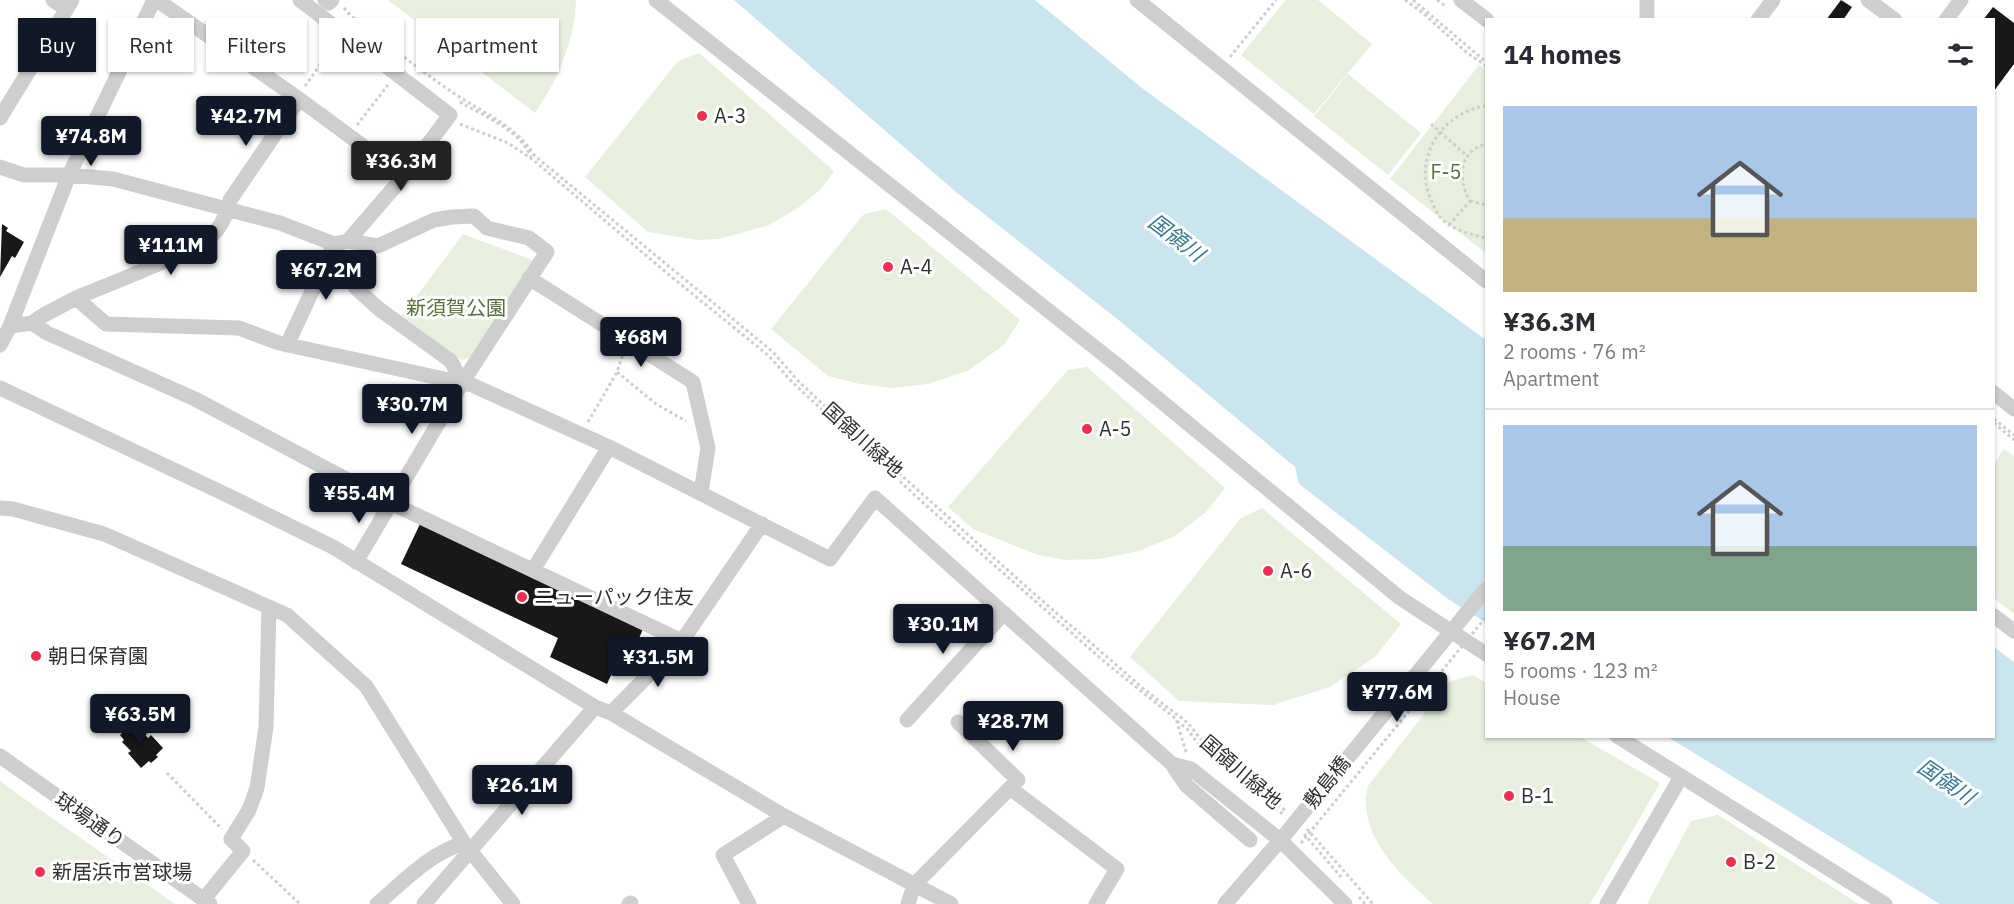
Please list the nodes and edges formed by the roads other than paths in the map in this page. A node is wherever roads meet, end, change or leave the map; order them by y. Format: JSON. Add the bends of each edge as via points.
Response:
{"nodes":[{"id":1,"x":53,"y":0,"type":"edge"},
{"id":2,"x":156,"y":0,"type":"edge"},
{"id":3,"x":300,"y":0,"type":"edge"},
{"id":4,"x":656,"y":0,"type":"edge"},
{"id":5,"x":1137,"y":0,"type":"edge"},
{"id":6,"x":1461,"y":0,"type":"edge"},
{"id":7,"x":1647,"y":0,"type":"edge"},
{"id":8,"x":1773,"y":0,"type":"edge"},
{"id":9,"x":1868,"y":0,"type":"edge"},
{"id":10,"x":1961,"y":0,"type":"edge"},
{"id":11,"x":69,"y":4,"type":"edge"},
{"id":12,"x":1485,"y":18,"type":"edge"},
{"id":13,"x":1647,"y":18,"type":"edge"},
{"id":14,"x":1760,"y":18,"type":"edge"},
{"id":15,"x":1892,"y":18,"type":"edge"},
{"id":16,"x":1948,"y":18,"type":"edge"},
{"id":17,"x":298,"y":98,"type":"junction"},
{"id":18,"x":0,"y":118,"type":"edge"},
{"id":19,"x":0,"y":166,"type":"edge"},
{"id":20,"x":69,"y":175,"type":"junction"},
{"id":21,"x":404,"y":176,"type":"junction"},
{"id":22,"x":228,"y":209,"type":"junction"},
{"id":23,"x":341,"y":243,"type":"junction"},
{"id":24,"x":529,"y":278,"type":"junction"},
{"id":25,"x":1485,"y":280,"type":"edge"},
{"id":26,"x":76,"y":298,"type":"junction"},
{"id":27,"x":32,"y":323,"type":"junction"},
{"id":28,"x":10,"y":326,"type":"junction"},
{"id":29,"x":0,"y":345,"type":"edge"},
{"id":30,"x":287,"y":345,"type":"junction"},
{"id":31,"x":462,"y":383,"type":"junction"},
{"id":32,"x":0,"y":388,"type":"edge"},
{"id":33,"x":1995,"y":394,"type":"edge"},
{"id":34,"x":2014,"y":409,"type":"edge"},
{"id":35,"x":609,"y":447,"type":"junction"},
{"id":36,"x":700,"y":492,"type":"junction"},
{"id":37,"x":391,"y":503,"type":"junction"},
{"id":38,"x":0,"y":508,"type":"edge"},
{"id":39,"x":762,"y":524,"type":"junction"},
{"id":40,"x":356,"y":562,"type":"junction"},
{"id":41,"x":533,"y":570,"type":"junction"},
{"id":42,"x":1485,"y":590,"type":"edge"},
{"id":43,"x":269,"y":607,"type":"junction"},
{"id":44,"x":1004,"y":613,"type":"junction"},
{"id":45,"x":1995,"y":617,"type":"edge"},
{"id":46,"x":2014,"y":631,"type":"edge"},
{"id":47,"x":682,"y":641,"type":"junction"},
{"id":48,"x":1485,"y":653,"type":"edge"},
{"id":49,"x":595,"y":707,"type":"junction"},
{"id":50,"x":611,"y":712,"type":"junction"},
{"id":51,"x":907,"y":720,"type":"dead end"},
{"id":52,"x":958,"y":722,"type":"dead end"},
{"id":53,"x":1620,"y":738,"type":"edge"},
{"id":54,"x":0,"y":756,"type":"edge"},
{"id":55,"x":1172,"y":764,"type":"junction"},
{"id":56,"x":1681,"y":777,"type":"junction"},
{"id":57,"x":1010,"y":788,"type":"junction"},
{"id":58,"x":784,"y":816,"type":"junction"},
{"id":59,"x":1281,"y":839,"type":"junction"},
{"id":60,"x":1250,"y":840,"type":"dead end"},
{"id":61,"x":466,"y":847,"type":"junction"},
{"id":62,"x":914,"y":885,"type":"junction"},
{"id":63,"x":1351,"y":900,"type":"edge"},
{"id":64,"x":207,"y":902,"type":"edge"},
{"id":65,"x":377,"y":904,"type":"edge"},
{"id":66,"x":424,"y":904,"type":"edge"},
{"id":67,"x":513,"y":904,"type":"edge"},
{"id":68,"x":749,"y":904,"type":"edge"},
{"id":69,"x":908,"y":904,"type":"edge"},
{"id":70,"x":951,"y":904,"type":"edge"},
{"id":71,"x":1096,"y":904,"type":"edge"},
{"id":72,"x":1225,"y":904,"type":"edge"},
{"id":73,"x":1607,"y":904,"type":"edge"},
{"id":74,"x":1885,"y":904,"type":"edge"}],
"edges":[{"from":1,"to":11,"type":"street"},
{"from":2,"to":17,"type":"street"},
{"from":2,"to":20,"type":"street"},
{"from":3,"to":21,"type":"street","via":[[450,115]]},
{"from":4,"to":48,"type":"street","via":[[1117,365],[1400,598]]},
{"from":5,"to":25,"type":"street"},
{"from":6,"to":12,"type":"street"},
{"from":7,"to":13,"type":"street"},
{"from":8,"to":14,"type":"street"},
{"from":9,"to":15,"type":"street"},
{"from":10,"to":16,"type":"street"},
{"from":11,"to":18,"type":"street"},
{"from":17,"to":21,"type":"street"},
{"from":17,"to":22,"type":"street","via":[[230,200]]},
{"from":19,"to":20,"type":"street","via":[[24,175]]},
{"from":20,"to":22,"type":"street","via":[[113,179]]},
{"from":20,"to":28,"type":"street"},
{"from":21,"to":23,"type":"street"},
{"from":22,"to":23,"type":"street"},
{"from":22,"to":26,"type":"street","via":[[217,232],[190,250]]},
{"from":23,"to":24,"type":"street","via":[[378,246],[434,220],[474,216],[487,228],[529,238],[547,252]]},
{"from":23,"to":30,"type":"street"},
{"from":23,"to":31,"type":"street","via":[[340,267],[357,289],[378,309],[451,361]]},
{"from":24,"to":31,"type":"street"},
{"from":24,"to":36,"type":"street","via":[[693,381],[708,448]]},
{"from":26,"to":27,"type":"street"},
{"from":26,"to":30,"type":"street","via":[[106,324],[239,328]]},
{"from":27,"to":28,"type":"street"},
{"from":27,"to":37,"type":"street","via":[[46,333],[195,399]]},
{"from":28,"to":29,"type":"street"},
{"from":30,"to":31,"type":"street"},
{"from":31,"to":35,"type":"street"},
{"from":31,"to":37,"type":"street"},
{"from":32,"to":40,"type":"street","via":[[277,519]]},
{"from":33,"to":34,"type":"street"},
{"from":35,"to":36,"type":"street"},
{"from":35,"to":41,"type":"street"},
{"from":36,"to":39,"type":"street"},
{"from":37,"to":40,"type":"street"},
{"from":37,"to":41,"type":"street"},
{"from":38,"to":43,"type":"street","via":[[104,534]]},
{"from":39,"to":44,"type":"street","via":[[830,559],[875,498]]},
{"from":39,"to":47,"type":"street"},
{"from":40,"to":49,"type":"street"},
{"from":41,"to":47,"type":"street"},
{"from":42,"to":59,"type":"street","name":"敷島橋","bridge":true},
{"from":43,"to":61,"type":"street","via":[[287,615],[366,686]]},
{"from":43,"to":64,"type":"street","via":[[266,727],[257,788],[231,839],[243,851]]},
{"from":44,"to":51,"type":"street"},
{"from":44,"to":55,"type":"street"},
{"from":45,"to":46,"type":"street"},
{"from":47,"to":50,"type":"street"},
{"from":49,"to":50,"type":"street"},
{"from":49,"to":61,"type":"street"},
{"from":50,"to":58,"type":"street"},
{"from":52,"to":57,"type":"street","via":[[1018,780]]},
{"from":53,"to":56,"type":"street"},
{"from":54,"to":64,"type":"street","name":"球場通り"},
{"from":55,"to":59,"type":"street","via":[[1191,769]]},
{"from":55,"to":60,"type":"street","via":[[1186,785]]},
{"from":56,"to":73,"type":"street"},
{"from":56,"to":74,"type":"street"},
{"from":57,"to":62,"type":"street"},
{"from":57,"to":71,"type":"street","via":[[1117,869]]},
{"from":58,"to":62,"type":"street"},
{"from":58,"to":68,"type":"street","via":[[723,855]]},
{"from":59,"to":63,"type":"street"},
{"from":59,"to":72,"type":"street","name":"敷島橋"},
{"from":61,"to":65,"type":"street","via":[[448,848]]},
{"from":61,"to":66,"type":"street"},
{"from":61,"to":67,"type":"street"},
{"from":62,"to":69,"type":"street"},
{"from":62,"to":70,"type":"street"}]}
